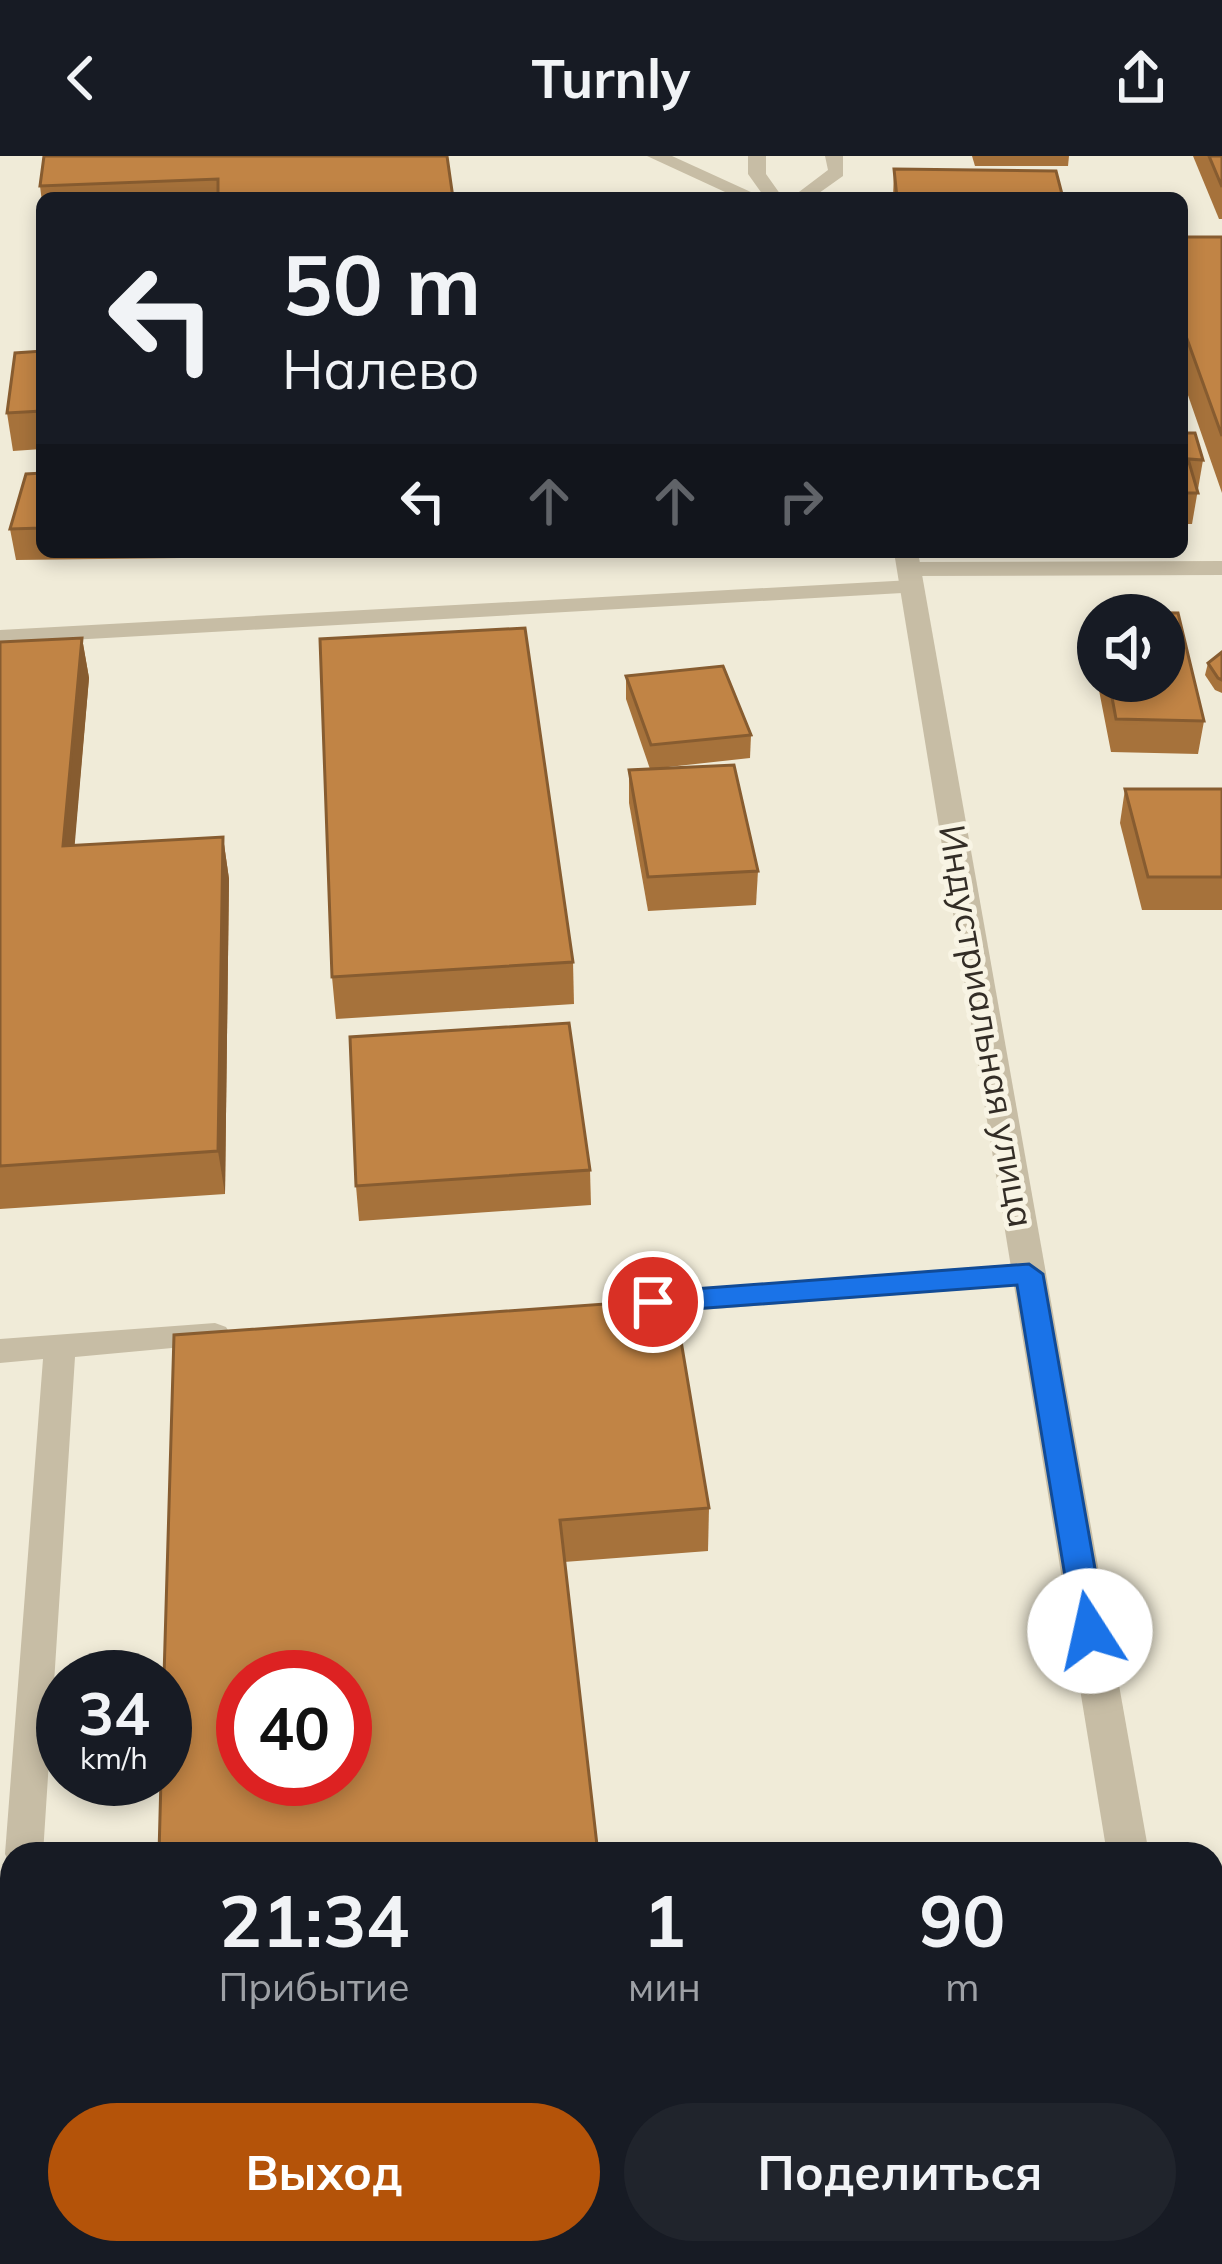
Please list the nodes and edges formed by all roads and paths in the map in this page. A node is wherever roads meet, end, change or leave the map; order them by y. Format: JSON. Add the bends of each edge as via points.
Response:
{"nodes":[{"id":1,"x":656,"y":156,"type":"edge"},
{"id":2,"x":757,"y":156,"type":"edge"},
{"id":3,"x":835,"y":156,"type":"edge"},
{"id":4,"x":740,"y":192,"type":"edge"},
{"id":5,"x":770,"y":192,"type":"edge"},
{"id":6,"x":809,"y":192,"type":"edge"},
{"id":7,"x":1222,"y":568,"type":"edge"},
{"id":8,"x":909,"y":569,"type":"edge"},
{"id":9,"x":0,"y":637,"type":"edge"},
{"id":10,"x":1029,"y":1274,"type":"junction"},
{"id":11,"x":602,"y":1306,"type":"edge"},
{"id":12,"x":248,"y":1333,"type":"edge"},
{"id":13,"x":60,"y":1347,"type":"junction"},
{"id":14,"x":0,"y":1351,"type":"edge"},
{"id":15,"x":25,"y":1842,"type":"edge"},
{"id":16,"x":1126,"y":1842,"type":"edge"}],
"edges":[{"from":1,"to":4,"type":"street"},
{"from":2,"to":5,"type":"lane"},
{"from":3,"to":6,"type":"lane","via":[[837,172]]},
{"from":7,"to":8,"type":"lane"},
{"from":8,"to":9,"type":"lane"},
{"from":8,"to":10,"type":"street","name":"Индустриальная улица"},
{"from":10,"to":11,"type":"lane"},
{"from":10,"to":16,"type":"street","name":"Индустриальная улица"},
{"from":12,"to":13,"type":"lane"},
{"from":13,"to":14,"type":"lane"},
{"from":13,"to":15,"type":"lane"}]}
